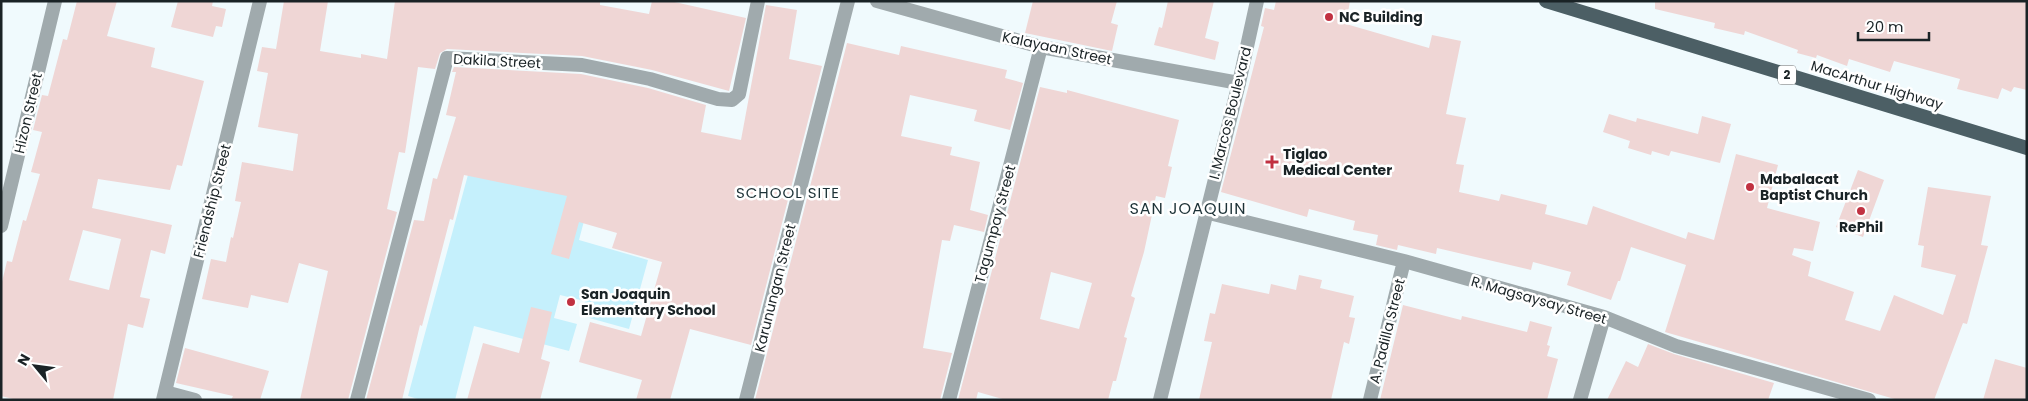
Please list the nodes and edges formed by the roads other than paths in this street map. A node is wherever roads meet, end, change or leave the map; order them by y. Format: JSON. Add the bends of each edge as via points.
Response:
{"nodes":[{"id":1,"x":55,"y":1,"type":"edge"},
{"id":2,"x":260,"y":1,"type":"edge"},
{"id":3,"x":758,"y":1,"type":"edge"},
{"id":4,"x":848,"y":1,"type":"edge"},
{"id":5,"x":877,"y":1,"type":"edge"},
{"id":6,"x":1257,"y":1,"type":"edge"},
{"id":7,"x":1546,"y":1,"type":"edge"},
{"id":8,"x":1041,"y":48,"type":"junction"},
{"id":9,"x":1239,"y":83,"type":"junction"},
{"id":10,"x":2027,"y":148,"type":"edge"},
{"id":11,"x":1205,"y":212,"type":"junction"},
{"id":12,"x":1,"y":226,"type":"edge"},
{"id":13,"x":1404,"y":261,"type":"junction"},
{"id":14,"x":1604,"y":317,"type":"junction"},
{"id":15,"x":164,"y":396,"type":"edge"},
{"id":16,"x":195,"y":400,"type":"edge"},
{"id":17,"x":356,"y":400,"type":"edge"},
{"id":18,"x":746,"y":400,"type":"edge"},
{"id":19,"x":949,"y":400,"type":"edge"},
{"id":20,"x":1160,"y":400,"type":"edge"},
{"id":21,"x":1370,"y":400,"type":"edge"},
{"id":22,"x":1580,"y":400,"type":"edge"},
{"id":23,"x":1869,"y":400,"type":"edge"}],
"edges":[{"from":1,"to":12,"type":"street","name":"Hizon Street"},
{"from":2,"to":15,"type":"street","name":"Friendship Street"},
{"from":3,"to":17,"type":"street","name":"Dakila Street","via":[[739,94],[732,100],[582,66],[447,58]]},
{"from":4,"to":18,"type":"street","name":"Karunungan Street"},
{"from":5,"to":8,"type":"street","name":"Kalayaan Street"},
{"from":6,"to":9,"type":"street","name":"I. Marcos Boulevard"},
{"from":7,"to":10,"type":"highway","name":"MacArthur Highway","number":"2"},
{"from":8,"to":9,"type":"street","name":"Kalayaan Street"},
{"from":8,"to":19,"type":"street","name":"Tagumpay Street"},
{"from":9,"to":11,"type":"street","name":"I. Marcos Boulevard"},
{"from":11,"to":13,"type":"street","name":"R. Magsaysay Street"},
{"from":11,"to":20,"type":"street","name":"I. Marcos Boulevard"},
{"from":13,"to":14,"type":"street","name":"R. Magsaysay Street"},
{"from":13,"to":21,"type":"street","name":"A. Padilla Street"},
{"from":14,"to":22,"type":"street"},
{"from":14,"to":23,"type":"street","name":"R. Magsaysay Street","via":[[1676,346]]},
{"from":15,"to":16,"type":"street"}]}
